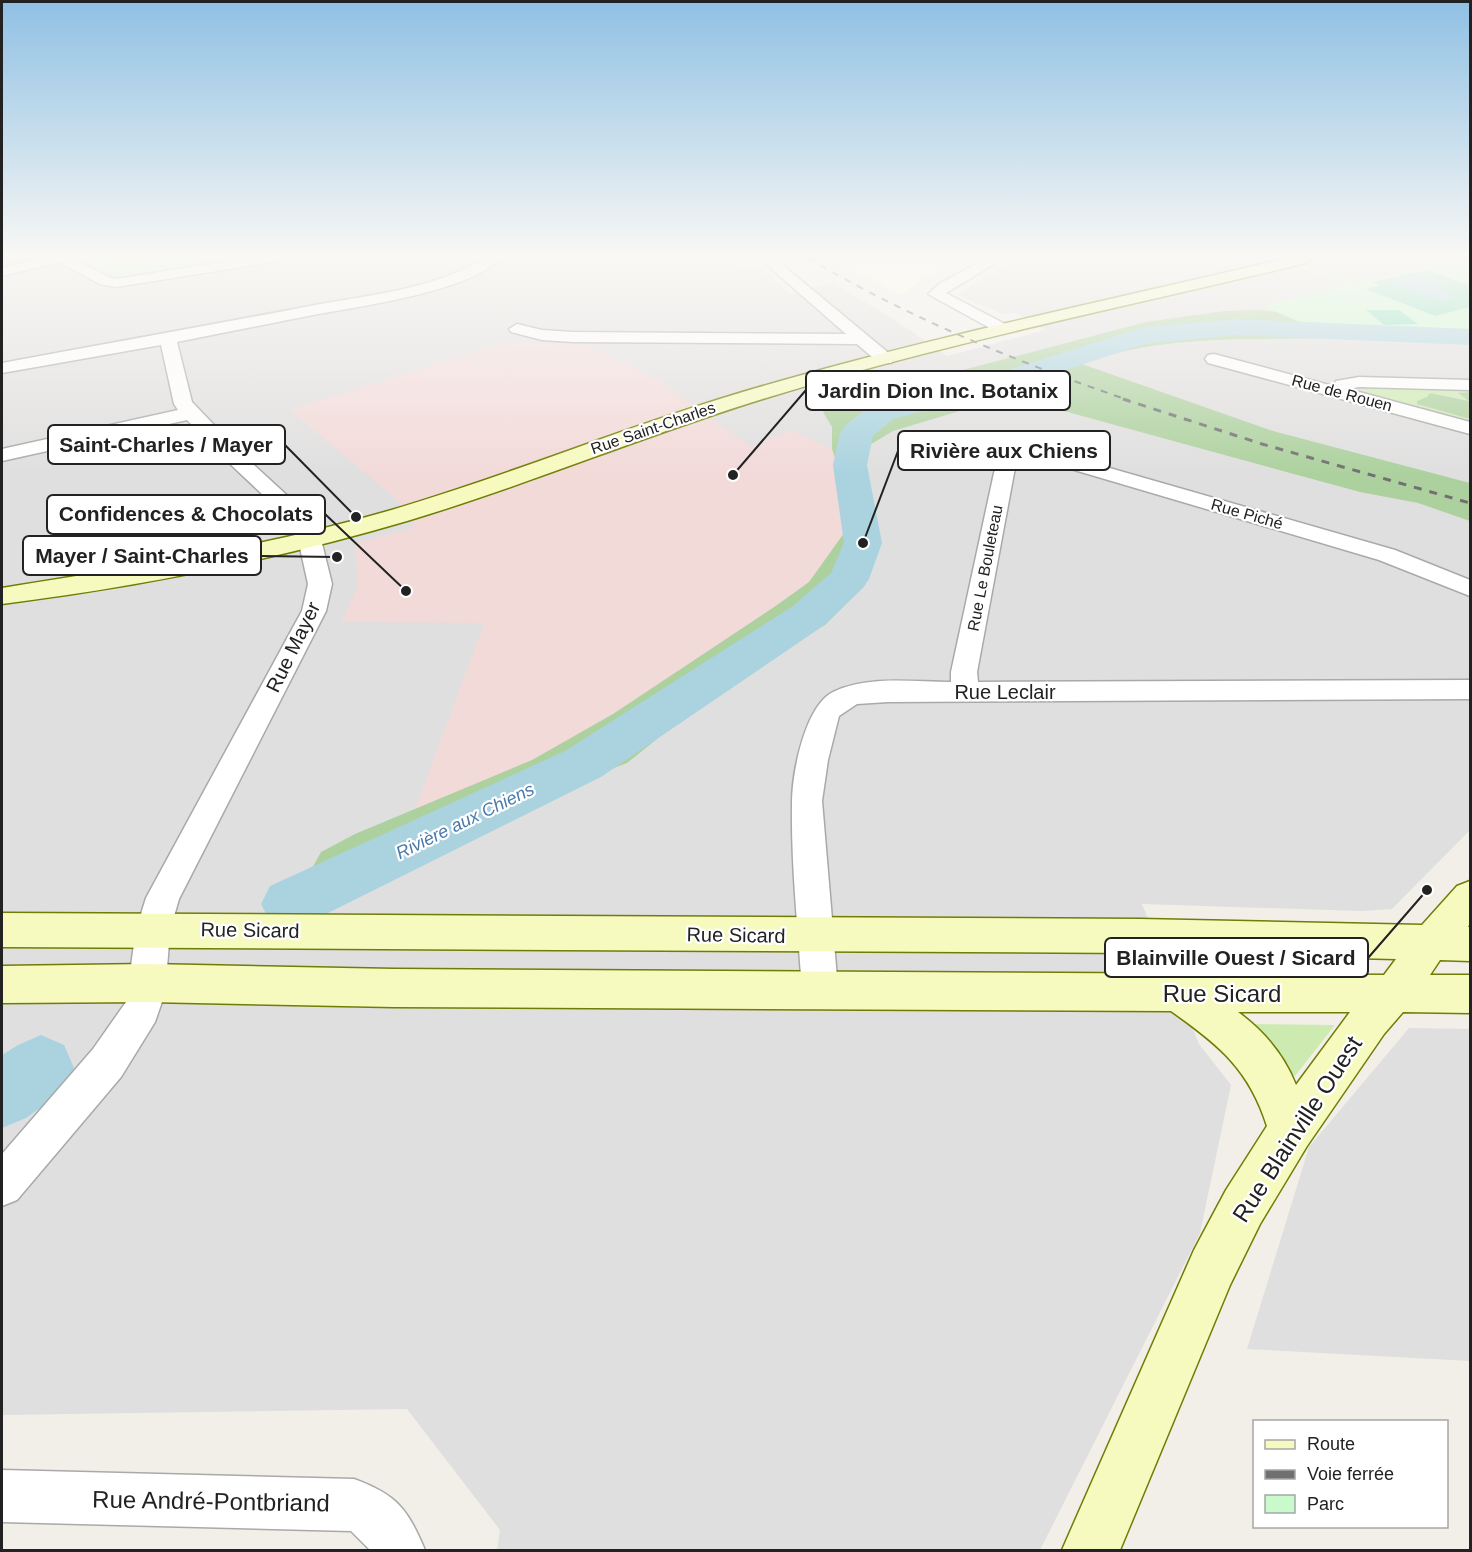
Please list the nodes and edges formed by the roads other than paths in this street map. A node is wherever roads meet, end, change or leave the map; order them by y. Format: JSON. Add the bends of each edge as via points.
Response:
{"nodes":[{"id":1,"x":212,"y":330,"type":"edge"},
{"id":2,"x":523,"y":330,"type":"edge"},
{"id":3,"x":850,"y":330,"type":"edge"},
{"id":4,"x":997,"y":330,"type":"edge"},
{"id":5,"x":168,"y":339,"type":"junction"},
{"id":6,"x":860,"y":339,"type":"junction"},
{"id":7,"x":885,"y":359,"type":"junction"},
{"id":8,"x":1214,"y":359,"type":"dead end"},
{"id":9,"x":2,"y":368,"type":"edge"},
{"id":10,"x":1470,"y":385,"type":"edge"},
{"id":11,"x":1336,"y":391,"type":"junction"},
{"id":12,"x":191,"y":414,"type":"junction"},
{"id":13,"x":1470,"y":428,"type":"edge"},
{"id":14,"x":1021,"y":452,"type":"joint"},
{"id":15,"x":2,"y":455,"type":"edge"},
{"id":16,"x":311,"y":539,"type":"junction"},
{"id":17,"x":1470,"y":589,"type":"edge"},
{"id":18,"x":2,"y":596,"type":"edge"},
{"id":19,"x":1470,"y":690,"type":"edge"},
{"id":20,"x":965,"y":692,"type":"junction"},
{"id":21,"x":1470,"y":897,"type":"edge"},
{"id":22,"x":2,"y":930,"type":"edge"},
{"id":23,"x":153,"y":930,"type":"junction"},
{"id":24,"x":816,"y":935,"type":"junction"},
{"id":25,"x":1431,"y":942,"type":"junction"},
{"id":26,"x":1470,"y":944,"type":"edge"},
{"id":27,"x":148,"y":983,"type":"junction"},
{"id":28,"x":2,"y":985,"type":"edge"},
{"id":29,"x":820,"y":990,"type":"junction"},
{"id":30,"x":1177,"y":992,"type":"junction"},
{"id":31,"x":1394,"y":994,"type":"junction"},
{"id":32,"x":1470,"y":994,"type":"edge"},
{"id":33,"x":1291,"y":1131,"type":"junction"},
{"id":34,"x":2,"y":1185,"type":"edge"},
{"id":35,"x":2,"y":1496,"type":"edge"},
{"id":36,"x":398,"y":1551,"type":"edge"},
{"id":37,"x":1091,"y":1551,"type":"edge"}],
"edges":[{"from":1,"to":5,"type":"street"},
{"from":2,"to":6,"type":"street","via":[[573,337]]},
{"from":3,"to":6,"type":"street"},
{"from":4,"to":7,"type":"street","name":"Rue Saint-Charles"},
{"from":5,"to":9,"type":"street"},
{"from":5,"to":12,"type":"street","name":"Rue Mayer","via":[[183,404]]},
{"from":6,"to":7,"type":"street"},
{"from":7,"to":16,"type":"street","name":"Rue Saint-Charles","via":[[748,397],[441,501]]},
{"from":8,"to":11,"type":"street","name":"Rue de Rouen"},
{"from":10,"to":11,"type":"street","via":[[1353,382]]},
{"from":11,"to":13,"type":"street","name":"Rue de Rouen"},
{"from":12,"to":15,"type":"street"},
{"from":12,"to":16,"type":"street","name":"Rue Mayer","via":[[303,518]]},
{"from":14,"to":17,"type":"street","name":"Rue Piché","via":[[1039,453],[1336,539]]},
{"from":14,"to":20,"type":"street","name":"Rue Le Bouleteau","via":[[1010,459],[1004,473],[964,672]]},
{"from":16,"to":18,"type":"street","name":"Rue Saint-Charles","via":[[221,560]]},
{"from":16,"to":23,"type":"street","name":"Rue Mayer","via":[[320,584],[314,611],[163,898]]},
{"from":19,"to":20,"type":"street","name":"Rue Leclair"},
{"from":20,"to":24,"type":"street","name":"Rue Leclair","via":[[860,693],[840,700],[828,710],[813,760],[807,801]]},
{"from":21,"to":25,"type":"street","name":"Rue Blainville Ouest"},
{"from":22,"to":23,"type":"street","name":"Rue Sicard"},
{"from":23,"to":24,"type":"street","name":"Rue Sicard"},
{"from":23,"to":27,"type":"street","name":"Rue Mayer"},
{"from":24,"to":25,"type":"street","name":"Rue Sicard"},
{"from":24,"to":29,"type":"street","name":"Rue Leclair"},
{"from":25,"to":26,"type":"street","name":"Rue Sicard"},
{"from":25,"to":31,"type":"street","name":"Rue Blainville Ouest"},
{"from":27,"to":28,"type":"street","name":"Rue Sicard"},
{"from":27,"to":29,"type":"street","name":"Rue Sicard"},
{"from":27,"to":34,"type":"street","name":"Rue Mayer","via":[[142,1010],[120,1045]]},
{"from":29,"to":30,"type":"street","name":"Rue Sicard"},
{"from":30,"to":31,"type":"street","name":"Rue Sicard"},
{"from":30,"to":33,"type":"street","via":[[1225,1025],[1252,1050],[1271,1079]]},
{"from":31,"to":32,"type":"street","name":"Rue Sicard"},
{"from":31,"to":33,"type":"street","name":"Rue Blainville Ouest","via":[[1369,1020]]},
{"from":33,"to":37,"type":"street","name":"Rue Blainville Ouest","via":[[1225,1240]]},
{"from":35,"to":36,"type":"street","name":"Rue André-Pontbriand","via":[[354,1505],[371,1511]]}]}
